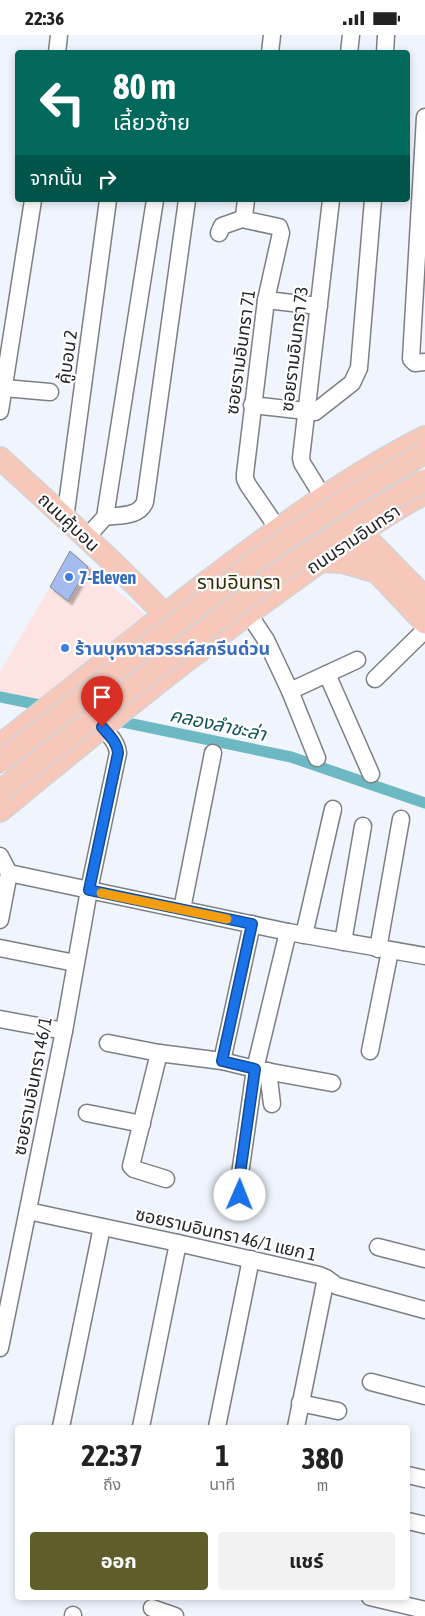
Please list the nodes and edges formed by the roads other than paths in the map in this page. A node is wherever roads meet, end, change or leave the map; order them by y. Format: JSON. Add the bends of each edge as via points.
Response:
{"nodes":[{"id":1,"x":59,"y":35,"type":"edge"},
{"id":2,"x":272,"y":35,"type":"edge"},
{"id":3,"x":351,"y":35,"type":"edge"},
{"id":4,"x":386,"y":35,"type":"edge"},
{"id":5,"x":57,"y":50,"type":"edge"},
{"id":6,"x":270,"y":50,"type":"edge"},
{"id":7,"x":349,"y":50,"type":"edge"},
{"id":8,"x":385,"y":50,"type":"edge"},
{"id":9,"x":425,"y":117,"type":"edge"},
{"id":10,"x":423,"y":185,"type":"edge"},
{"id":11,"x":33,"y":202,"type":"edge"},
{"id":12,"x":108,"y":202,"type":"edge"},
{"id":13,"x":155,"y":202,"type":"edge"},
{"id":14,"x":187,"y":202,"type":"edge"},
{"id":15,"x":246,"y":202,"type":"edge"},
{"id":16,"x":331,"y":202,"type":"edge"},
{"id":17,"x":373,"y":202,"type":"edge"},
{"id":18,"x":245,"y":218,"type":"junction"},
{"id":19,"x":219,"y":233,"type":"dead end"},
{"id":20,"x":266,"y":300,"type":"junction"},
{"id":21,"x":319,"y":306,"type":"junction"},
{"id":22,"x":5,"y":346,"type":"edge"},
{"id":23,"x":424,"y":364,"type":"edge"},
{"id":24,"x":4,"y":388,"type":"junction"},
{"id":25,"x":50,"y":392,"type":"dead end"},
{"id":26,"x":252,"y":405,"type":"junction"},
{"id":27,"x":0,"y":411,"type":"edge"},
{"id":28,"x":306,"y":412,"type":"junction"},
{"id":29,"x":425,"y":437,"type":"edge"},
{"id":30,"x":425,"y":453,"type":"edge"},
{"id":31,"x":0,"y":458,"type":"edge"},
{"id":32,"x":387,"y":458,"type":"junction"},
{"id":33,"x":425,"y":480,"type":"edge"},
{"id":34,"x":425,"y":493,"type":"edge"},
{"id":35,"x":321,"y":498,"type":"junction"},
{"id":36,"x":397,"y":508,"type":"junction"},
{"id":37,"x":105,"y":517,"type":"junction"},
{"id":38,"x":65,"y":519,"type":"junction"},
{"id":39,"x":274,"y":532,"type":"junction"},
{"id":40,"x":354,"y":536,"type":"junction"},
{"id":41,"x":86,"y":538,"type":"junction"},
{"id":42,"x":320,"y":561,"type":"junction"},
{"id":43,"x":385,"y":569,"type":"junction"},
{"id":44,"x":298,"y":577,"type":"junction"},
{"id":45,"x":275,"y":594,"type":"junction"},
{"id":46,"x":425,"y":598,"type":"edge"},
{"id":47,"x":248,"y":613,"type":"junction"},
{"id":48,"x":172,"y":622,"type":"junction"},
{"id":49,"x":425,"y":623,"type":"edge"},
{"id":50,"x":425,"y":630,"type":"edge"},
{"id":51,"x":199,"y":652,"type":"junction"},
{"id":52,"x":113,"y":656,"type":"junction"},
{"id":53,"x":357,"y":660,"type":"dead end"},
{"id":54,"x":327,"y":674,"type":"junction"},
{"id":55,"x":375,"y":679,"type":"dead end"},
{"id":56,"x":290,"y":691,"type":"junction"},
{"id":57,"x":135,"y":701,"type":"junction"},
{"id":58,"x":104,"y":725,"type":"junction"},
{"id":59,"x":0,"y":745,"type":"edge"},
{"id":60,"x":213,"y":753,"type":"dead end"},
{"id":61,"x":317,"y":758,"type":"dead end"},
{"id":62,"x":0,"y":762,"type":"edge"},
{"id":63,"x":371,"y":774,"type":"dead end"},
{"id":64,"x":0,"y":791,"type":"edge"},
{"id":65,"x":333,"y":809,"type":"dead end"},
{"id":66,"x":0,"y":811,"type":"edge"},
{"id":67,"x":401,"y":819,"type":"dead end"},
{"id":68,"x":364,"y":825,"type":"dead end"},
{"id":69,"x":0,"y":857,"type":"edge"},
{"id":70,"x":9,"y":873,"type":"junction"},
{"id":71,"x":89,"y":890,"type":"junction"},
{"id":72,"x":182,"y":909,"type":"junction"},
{"id":73,"x":0,"y":920,"type":"edge"},
{"id":74,"x":252,"y":924,"type":"junction"},
{"id":75,"x":296,"y":933,"type":"junction"},
{"id":76,"x":343,"y":942,"type":"junction"},
{"id":77,"x":0,"y":948,"type":"edge"},
{"id":78,"x":384,"y":950,"type":"junction"},
{"id":79,"x":425,"y":956,"type":"edge"},
{"id":80,"x":75,"y":963,"type":"junction"},
{"id":81,"x":0,"y":1019,"type":"edge"},
{"id":82,"x":64,"y":1031,"type":"junction"},
{"id":83,"x":108,"y":1043,"type":"dead end"},
{"id":84,"x":370,"y":1051,"type":"dead end"},
{"id":85,"x":158,"y":1053,"type":"junction"},
{"id":86,"x":222,"y":1061,"type":"junction"},
{"id":87,"x":261,"y":1070,"type":"junction"},
{"id":88,"x":332,"y":1083,"type":"dead end"},
{"id":89,"x":272,"y":1103,"type":"dead end"},
{"id":90,"x":87,"y":1113,"type":"dead end"},
{"id":91,"x":142,"y":1124,"type":"junction"},
{"id":92,"x":166,"y":1179,"type":"dead end"},
{"id":93,"x":244,"y":1199,"type":"dead end"},
{"id":94,"x":28,"y":1211,"type":"junction"},
{"id":95,"x":102,"y":1227,"type":"junction"},
{"id":96,"x":178,"y":1243,"type":"junction"},
{"id":97,"x":378,"y":1247,"type":"dead end"},
{"id":98,"x":251,"y":1259,"type":"junction"},
{"id":99,"x":425,"y":1259,"type":"edge"},
{"id":100,"x":326,"y":1277,"type":"junction"},
{"id":101,"x":425,"y":1310,"type":"edge"},
{"id":102,"x":0,"y":1348,"type":"edge"},
{"id":103,"x":371,"y":1382,"type":"dead end"},
{"id":104,"x":425,"y":1396,"type":"edge"},
{"id":105,"x":300,"y":1403,"type":"junction"},
{"id":106,"x":338,"y":1411,"type":"dead end"},
{"id":107,"x":61,"y":1425,"type":"edge"},
{"id":108,"x":141,"y":1425,"type":"edge"},
{"id":109,"x":217,"y":1425,"type":"edge"},
{"id":110,"x":296,"y":1425,"type":"edge"},
{"id":111,"x":410,"y":1475,"type":"edge"},
{"id":112,"x":425,"y":1479,"type":"edge"},
{"id":113,"x":410,"y":1521,"type":"edge"},
{"id":114,"x":425,"y":1525,"type":"edge"},
{"id":115,"x":383,"y":1600,"type":"edge"},
{"id":116,"x":153,"y":1607,"type":"edge"},
{"id":117,"x":425,"y":1610,"type":"edge"},
{"id":118,"x":175,"y":1616,"type":"edge"}],
"edges":[{"from":1,"to":5,"type":"street"},
{"from":2,"to":6,"type":"street"},
{"from":3,"to":7,"type":"street"},
{"from":4,"to":8,"type":"street"},
{"from":9,"to":10,"type":"street"},
{"from":10,"to":23,"type":"street","via":[[411,359],[414,363]]},
{"from":11,"to":22,"type":"street"},
{"from":12,"to":38,"type":"street","name":"คู้บอน 2"},
{"from":13,"to":37,"type":"street"},
{"from":14,"to":37,"type":"street","via":[[145,502],[137,513]]},
{"from":15,"to":18,"type":"street"},
{"from":16,"to":21,"type":"street","name":"ซอยรามอินทรา 73"},
{"from":17,"to":28,"type":"street","via":[[359,369],[352,383],[315,412]]},
{"from":18,"to":19,"type":"street","via":[[222,226]]},
{"from":18,"to":20,"type":"street","name":"ซอยรามอินทรา 71","via":[[250,222],[279,227],[281,233]]},
{"from":20,"to":21,"type":"street"},
{"from":20,"to":26,"type":"street","name":"ซอยรามอินทรา 71"},
{"from":21,"to":28,"type":"street","name":"ซอยรามอินทรา 73"},
{"from":22,"to":24,"type":"street"},
{"from":24,"to":25,"type":"street"},
{"from":24,"to":27,"type":"street"},
{"from":26,"to":28,"type":"street"},
{"from":26,"to":39,"type":"street","name":"ซอยรามอินทรา 71","via":[[245,479]]},
{"from":28,"to":35,"type":"street","name":"ซอยรามอินทรา 73","via":[[302,463]]},
{"from":29,"to":32,"type":"main road"},
{"from":30,"to":62,"type":"main road","name":"ถนนรามอินทรา","bridge":true,"via":[[307,524],[262,556]]},
{"from":31,"to":38,"type":"main road","name":"ถนนคู้บอน"},
{"from":32,"to":35,"type":"main road"},
{"from":32,"to":36,"type":"main road","via":[[379,484],[382,493]]},
{"from":33,"to":64,"type":"main road","name":"ถนนรามอินทรา","bridge":true,"via":[[275,575]]},
{"from":34,"to":36,"type":"main road","name":"ถนนรามอินทรา"},
{"from":35,"to":39,"type":"main road"},
{"from":35,"to":40,"type":"main road"},
{"from":36,"to":40,"type":"main road","name":"ถนนรามอินทรา"},
{"from":36,"to":43,"type":"main road","via":[[389,522]]},
{"from":37,"to":41,"type":"street"},
{"from":38,"to":41,"type":"main road","name":"ถนนคู้บอน"},
{"from":39,"to":44,"type":"main road","via":[[300,545],[303,555]]},
{"from":39,"to":48,"type":"main road"},
{"from":40,"to":42,"type":"main road","name":"ถนนรามอินทรา"},
{"from":40,"to":43,"type":"main road"},
{"from":41,"to":48,"type":"main road","name":"ถนนคู้บอน"},
{"from":42,"to":43,"type":"main road"},
{"from":42,"to":44,"type":"main road","name":"ถนนรามอินทรา"},
{"from":43,"to":46,"type":"main road"},
{"from":43,"to":49,"type":"main road"},
{"from":44,"to":45,"type":"main road","name":"ถนนรามอินทรา"},
{"from":45,"to":47,"type":"main road","name":"ถนนรามอินทรา"},
{"from":45,"to":48,"type":"main road","via":[[240,594],[188,630]]},
{"from":47,"to":51,"type":"main road","name":"ถนนรามอินทรา"},
{"from":47,"to":56,"type":"street","via":[[266,641]]},
{"from":48,"to":51,"type":"main road","name":"ถนนคู้บอน"},
{"from":48,"to":52,"type":"main road"},
{"from":50,"to":55,"type":"street"},
{"from":51,"to":57,"type":"main road","name":"ถนนรามอินทรา"},
{"from":52,"to":57,"type":"main road","via":[[126,656],[137,667],[142,683]]},
{"from":52,"to":59,"type":"main road"},
{"from":53,"to":54,"type":"street"},
{"from":54,"to":56,"type":"street"},
{"from":54,"to":63,"type":"street"},
{"from":56,"to":61,"type":"street"},
{"from":57,"to":58,"type":"main road","name":"ถนนรามอินทรา"},
{"from":58,"to":66,"type":"main road","name":"ถนนรามอินทรา"},
{"from":58,"to":71,"type":"street","name":"ซอยรามอินทรา 46/1","via":[[118,753]]},
{"from":60,"to":72,"type":"street"},
{"from":65,"to":75,"type":"street"},
{"from":67,"to":78,"type":"street"},
{"from":68,"to":76,"type":"street"},
{"from":69,"to":70,"type":"street"},
{"from":70,"to":71,"type":"street"},
{"from":70,"to":73,"type":"street"},
{"from":71,"to":72,"type":"street"},
{"from":71,"to":80,"type":"street","name":"ซอยรามอินทรา 46/1"},
{"from":72,"to":74,"type":"street"},
{"from":74,"to":75,"type":"street"},
{"from":74,"to":86,"type":"street"},
{"from":75,"to":76,"type":"street"},
{"from":75,"to":87,"type":"street"},
{"from":76,"to":78,"type":"street"},
{"from":77,"to":80,"type":"street"},
{"from":78,"to":79,"type":"street"},
{"from":78,"to":84,"type":"street"},
{"from":80,"to":82,"type":"street","name":"ซอยรามอินทรา 46/1"},
{"from":81,"to":82,"type":"street"},
{"from":82,"to":94,"type":"street","name":"ซอยรามอินทรา 46/1"},
{"from":83,"to":85,"type":"street"},
{"from":85,"to":86,"type":"street"},
{"from":85,"to":91,"type":"street"},
{"from":86,"to":87,"type":"street"},
{"from":87,"to":88,"type":"street"},
{"from":87,"to":89,"type":"street"},
{"from":87,"to":93,"type":"street","via":[[238,1188]]},
{"from":90,"to":91,"type":"street"},
{"from":91,"to":92,"type":"street","via":[[131,1166]]},
{"from":94,"to":95,"type":"street","name":"ซอยรามอินทรา 46/1 แยก 1"},
{"from":94,"to":102,"type":"street","name":"ซอยรามอินทรา 46/1"},
{"from":95,"to":96,"type":"street","name":"ซอยรามอินทรา 46/1 แยก 1"},
{"from":95,"to":107,"type":"street"},
{"from":96,"to":98,"type":"street","name":"ซอยรามอินทรา 46/1 แยก 1"},
{"from":96,"to":108,"type":"street"},
{"from":97,"to":99,"type":"street"},
{"from":98,"to":100,"type":"street","name":"ซอยรามอินทรา 46/1 แยก 1"},
{"from":98,"to":109,"type":"street"},
{"from":100,"to":101,"type":"street","name":"ซอยรามอินทรา 46/1 แยก 1","via":[[337,1286]]},
{"from":100,"to":105,"type":"street"},
{"from":103,"to":104,"type":"street"},
{"from":105,"to":106,"type":"street"},
{"from":105,"to":110,"type":"street"},
{"from":111,"to":112,"type":"street"},
{"from":113,"to":114,"type":"street"},
{"from":115,"to":117,"type":"street"},
{"from":116,"to":118,"type":"street"}]}
